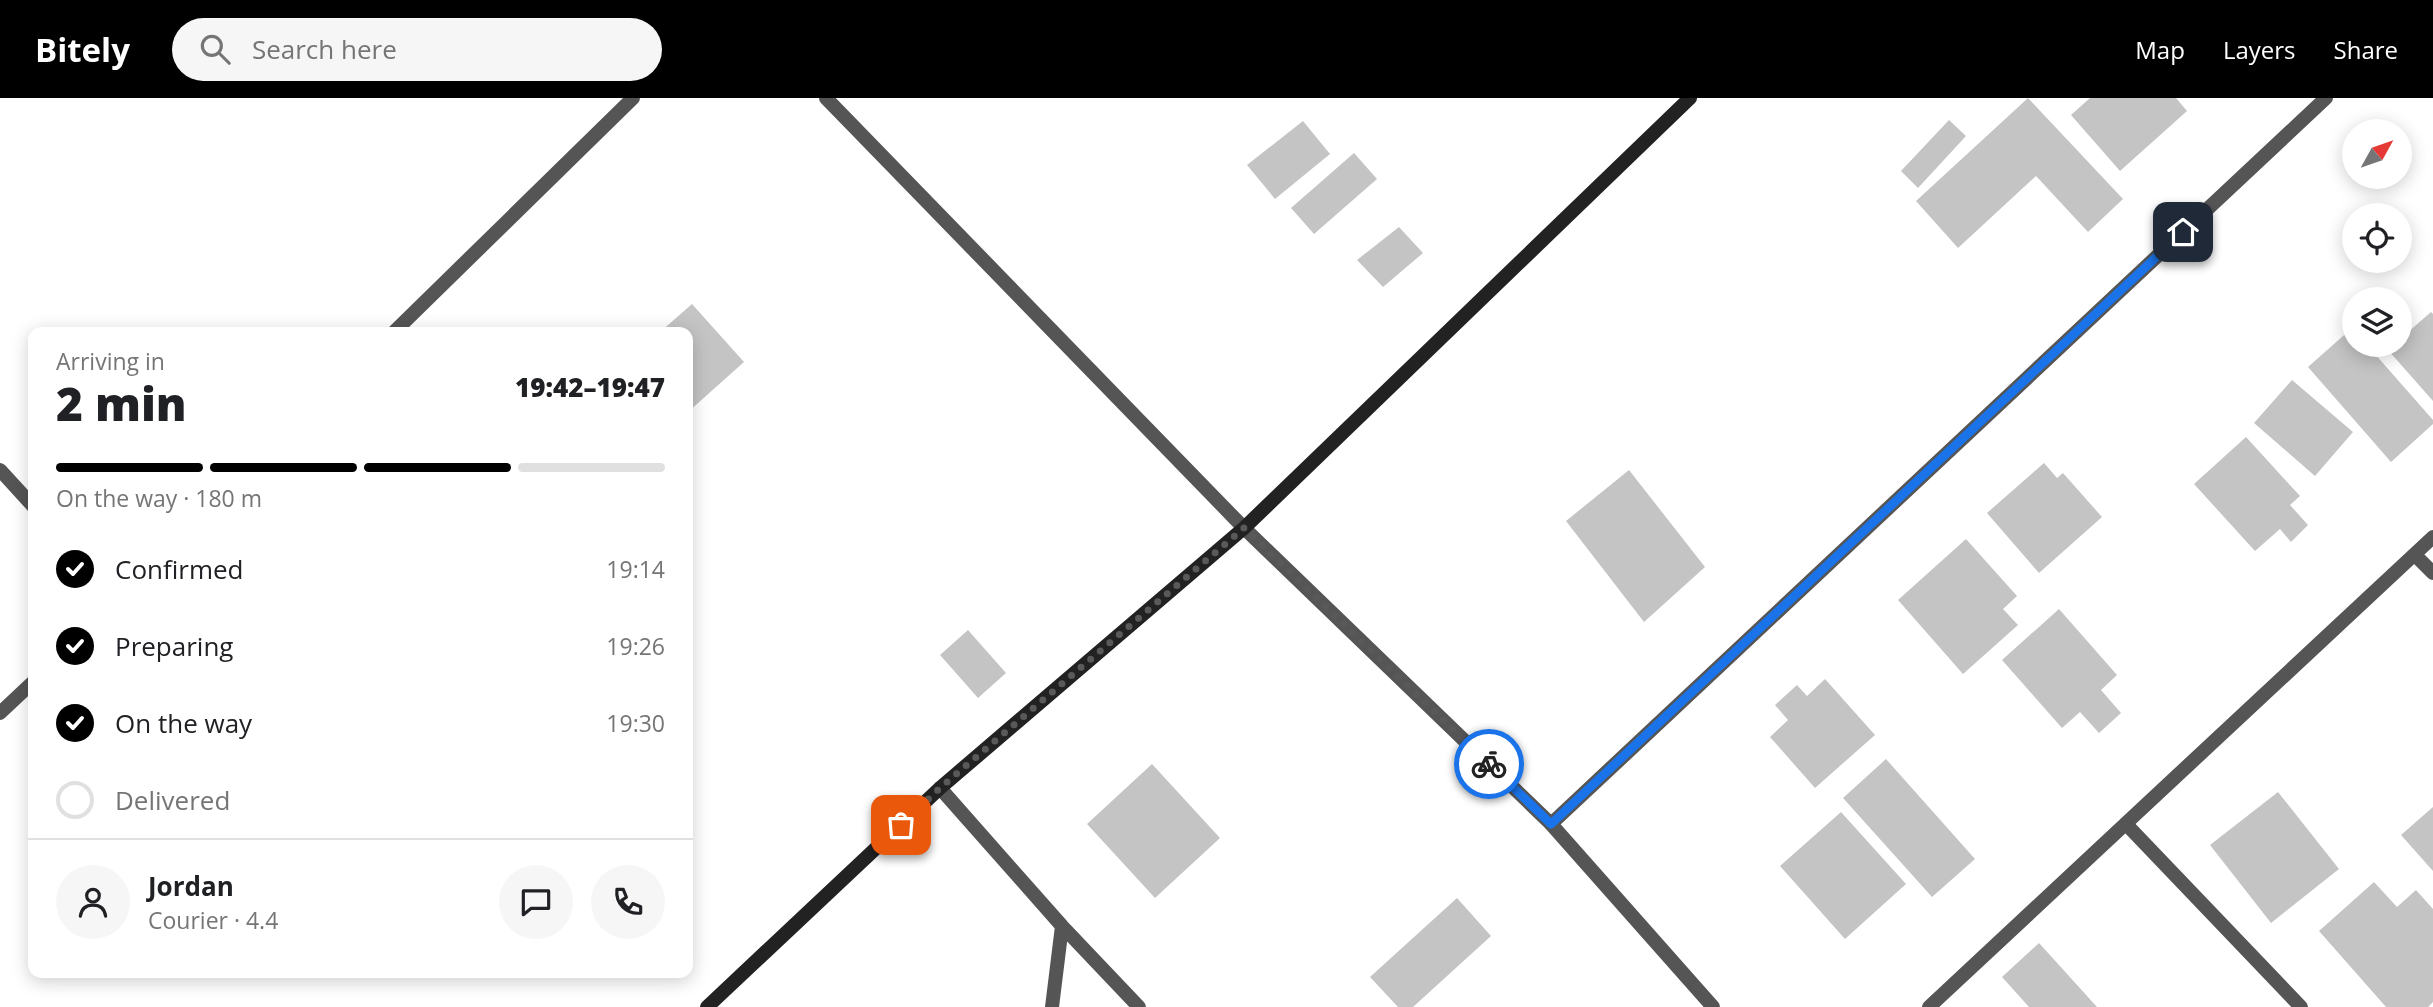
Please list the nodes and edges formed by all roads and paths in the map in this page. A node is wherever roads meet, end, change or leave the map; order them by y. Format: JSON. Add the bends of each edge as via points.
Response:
{"nodes":[{"id":1,"x":633,"y":98,"type":"edge"},
{"id":2,"x":826,"y":98,"type":"edge"},
{"id":3,"x":1690,"y":98,"type":"edge"},
{"id":4,"x":2326,"y":98,"type":"edge"},
{"id":5,"x":399,"y":327,"type":"edge"},
{"id":6,"x":0,"y":470,"type":"edge"},
{"id":7,"x":28,"y":501,"type":"edge"},
{"id":8,"x":1244,"y":528,"type":"junction"},
{"id":9,"x":2433,"y":537,"type":"edge"},
{"id":10,"x":2415,"y":555,"type":"junction"},
{"id":11,"x":2433,"y":573,"type":"edge"},
{"id":12,"x":28,"y":687,"type":"edge"},
{"id":13,"x":0,"y":713,"type":"edge"},
{"id":14,"x":940,"y":788,"type":"junction"},
{"id":15,"x":1551,"y":824,"type":"junction"},
{"id":16,"x":2126,"y":824,"type":"junction"},
{"id":17,"x":1062,"y":926,"type":"junction"},
{"id":18,"x":707,"y":1007,"type":"edge"},
{"id":19,"x":1052,"y":1007,"type":"edge"},
{"id":20,"x":1139,"y":1007,"type":"edge"},
{"id":21,"x":1713,"y":1007,"type":"edge"},
{"id":22,"x":1928,"y":1007,"type":"edge"},
{"id":23,"x":2301,"y":1007,"type":"edge"}],
"edges":[{"from":1,"to":5,"type":"street"},
{"from":2,"to":8,"type":"street"},
{"from":3,"to":8,"type":"main road"},
{"from":4,"to":15,"type":"street"},
{"from":6,"to":7,"type":"street"},
{"from":8,"to":14,"type":"main road"},
{"from":8,"to":15,"type":"street"},
{"from":9,"to":10,"type":"street"},
{"from":10,"to":11,"type":"street"},
{"from":10,"to":16,"type":"street"},
{"from":12,"to":13,"type":"street"},
{"from":14,"to":17,"type":"street"},
{"from":14,"to":18,"type":"main road"},
{"from":15,"to":21,"type":"street"},
{"from":16,"to":22,"type":"street"},
{"from":16,"to":23,"type":"street"},
{"from":17,"to":19,"type":"street"},
{"from":17,"to":20,"type":"street"}]}
